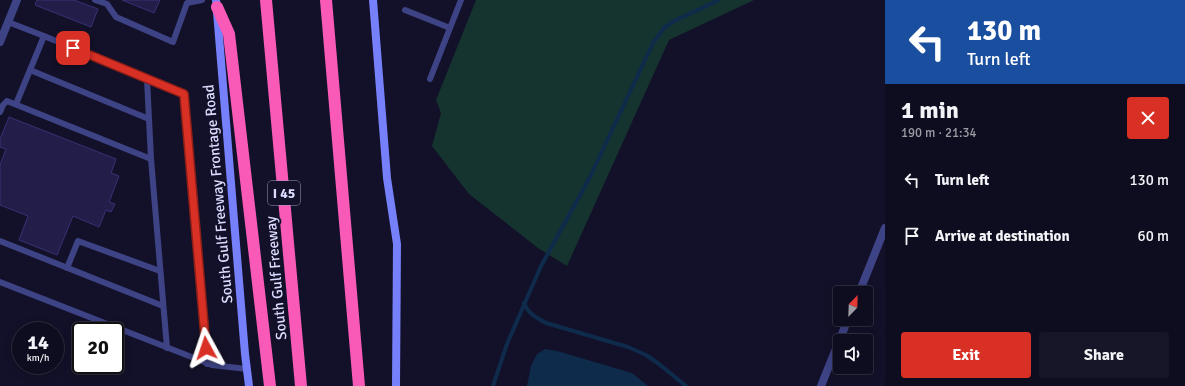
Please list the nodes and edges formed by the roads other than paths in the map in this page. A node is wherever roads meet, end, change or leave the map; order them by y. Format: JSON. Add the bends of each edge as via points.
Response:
{"nodes":[{"id":1,"x":17,"y":0,"type":"edge"},
{"id":2,"x":95,"y":0,"type":"edge"},
{"id":3,"x":202,"y":0,"type":"edge"},
{"id":4,"x":266,"y":0,"type":"edge"},
{"id":5,"x":326,"y":0,"type":"edge"},
{"id":6,"x":373,"y":0,"type":"edge"},
{"id":7,"x":461,"y":0,"type":"edge"},
{"id":8,"x":216,"y":4,"type":"edge"},
{"id":9,"x":405,"y":10,"type":"dead end"},
{"id":10,"x":8,"y":22,"type":"junction"},
{"id":11,"x":450,"y":28,"type":"junction"},
{"id":12,"x":44,"y":36,"type":"junction"},
{"id":13,"x":0,"y":42,"type":"edge"},
{"id":14,"x":30,"y":70,"type":"junction"},
{"id":15,"x":146,"y":79,"type":"junction"},
{"id":16,"x":430,"y":79,"type":"dead end"},
{"id":17,"x":16,"y":104,"type":"junction"},
{"id":18,"x":0,"y":112,"type":"edge"},
{"id":19,"x":149,"y":118,"type":"junction"},
{"id":20,"x":151,"y":159,"type":"junction"},
{"id":21,"x":885,"y":228,"type":"edge"},
{"id":22,"x":0,"y":241,"type":"edge"},
{"id":23,"x":66,"y":268,"type":"junction"},
{"id":24,"x":160,"y":271,"type":"junction"},
{"id":25,"x":0,"y":282,"type":"edge"},
{"id":26,"x":862,"y":286,"type":"edge"},
{"id":27,"x":163,"y":306,"type":"junction"},
{"id":28,"x":845,"y":326,"type":"edge"},
{"id":29,"x":167,"y":348,"type":"junction"},
{"id":30,"x":207,"y":364,"type":"junction"},
{"id":31,"x":247,"y":369,"type":"junction"},
{"id":32,"x":249,"y":386,"type":"edge"},
{"id":33,"x":270,"y":386,"type":"edge"},
{"id":34,"x":301,"y":386,"type":"edge"},
{"id":35,"x":359,"y":386,"type":"edge"},
{"id":36,"x":396,"y":386,"type":"edge"},
{"id":37,"x":821,"y":386,"type":"edge"}],
"edges":[{"from":1,"to":10,"type":"street"},
{"from":2,"to":3,"type":"lane","via":[[107,4],[116,17],[173,42],[187,3]]},
{"from":4,"to":34,"type":"highway","name":"South Gulf Freeway","number":"I 45"},
{"from":5,"to":35,"type":"highway"},
{"from":6,"to":36,"type":"main road","via":[[387,178],[397,244]]},
{"from":7,"to":11,"type":"lane"},
{"from":8,"to":31,"type":"main road","name":"South Gulf Freeway Frontage Road"},
{"from":8,"to":33,"type":"highway","via":[[229,34]]},
{"from":9,"to":11,"type":"lane"},
{"from":10,"to":12,"type":"lane"},
{"from":10,"to":13,"type":"street"},
{"from":11,"to":16,"type":"lane"},
{"from":12,"to":14,"type":"lane"},
{"from":12,"to":15,"type":"lane"},
{"from":14,"to":17,"type":"lane"},
{"from":14,"to":19,"type":"lane"},
{"from":15,"to":19,"type":"lane"},
{"from":15,"to":30,"type":"lane","via":[[184,94]]},
{"from":17,"to":18,"type":"lane","via":[[8,101]]},
{"from":17,"to":20,"type":"lane"},
{"from":19,"to":20,"type":"lane"},
{"from":20,"to":24,"type":"lane"},
{"from":21,"to":26,"type":"street"},
{"from":22,"to":23,"type":"lane"},
{"from":23,"to":24,"type":"lane","via":[[78,241]]},
{"from":23,"to":27,"type":"lane"},
{"from":24,"to":27,"type":"lane"},
{"from":25,"to":29,"type":"lane"},
{"from":27,"to":29,"type":"lane"},
{"from":28,"to":37,"type":"street"},
{"from":29,"to":30,"type":"lane"},
{"from":30,"to":31,"type":"lane"},
{"from":31,"to":32,"type":"main road","name":"South Gulf Freeway Frontage Road"}]}
